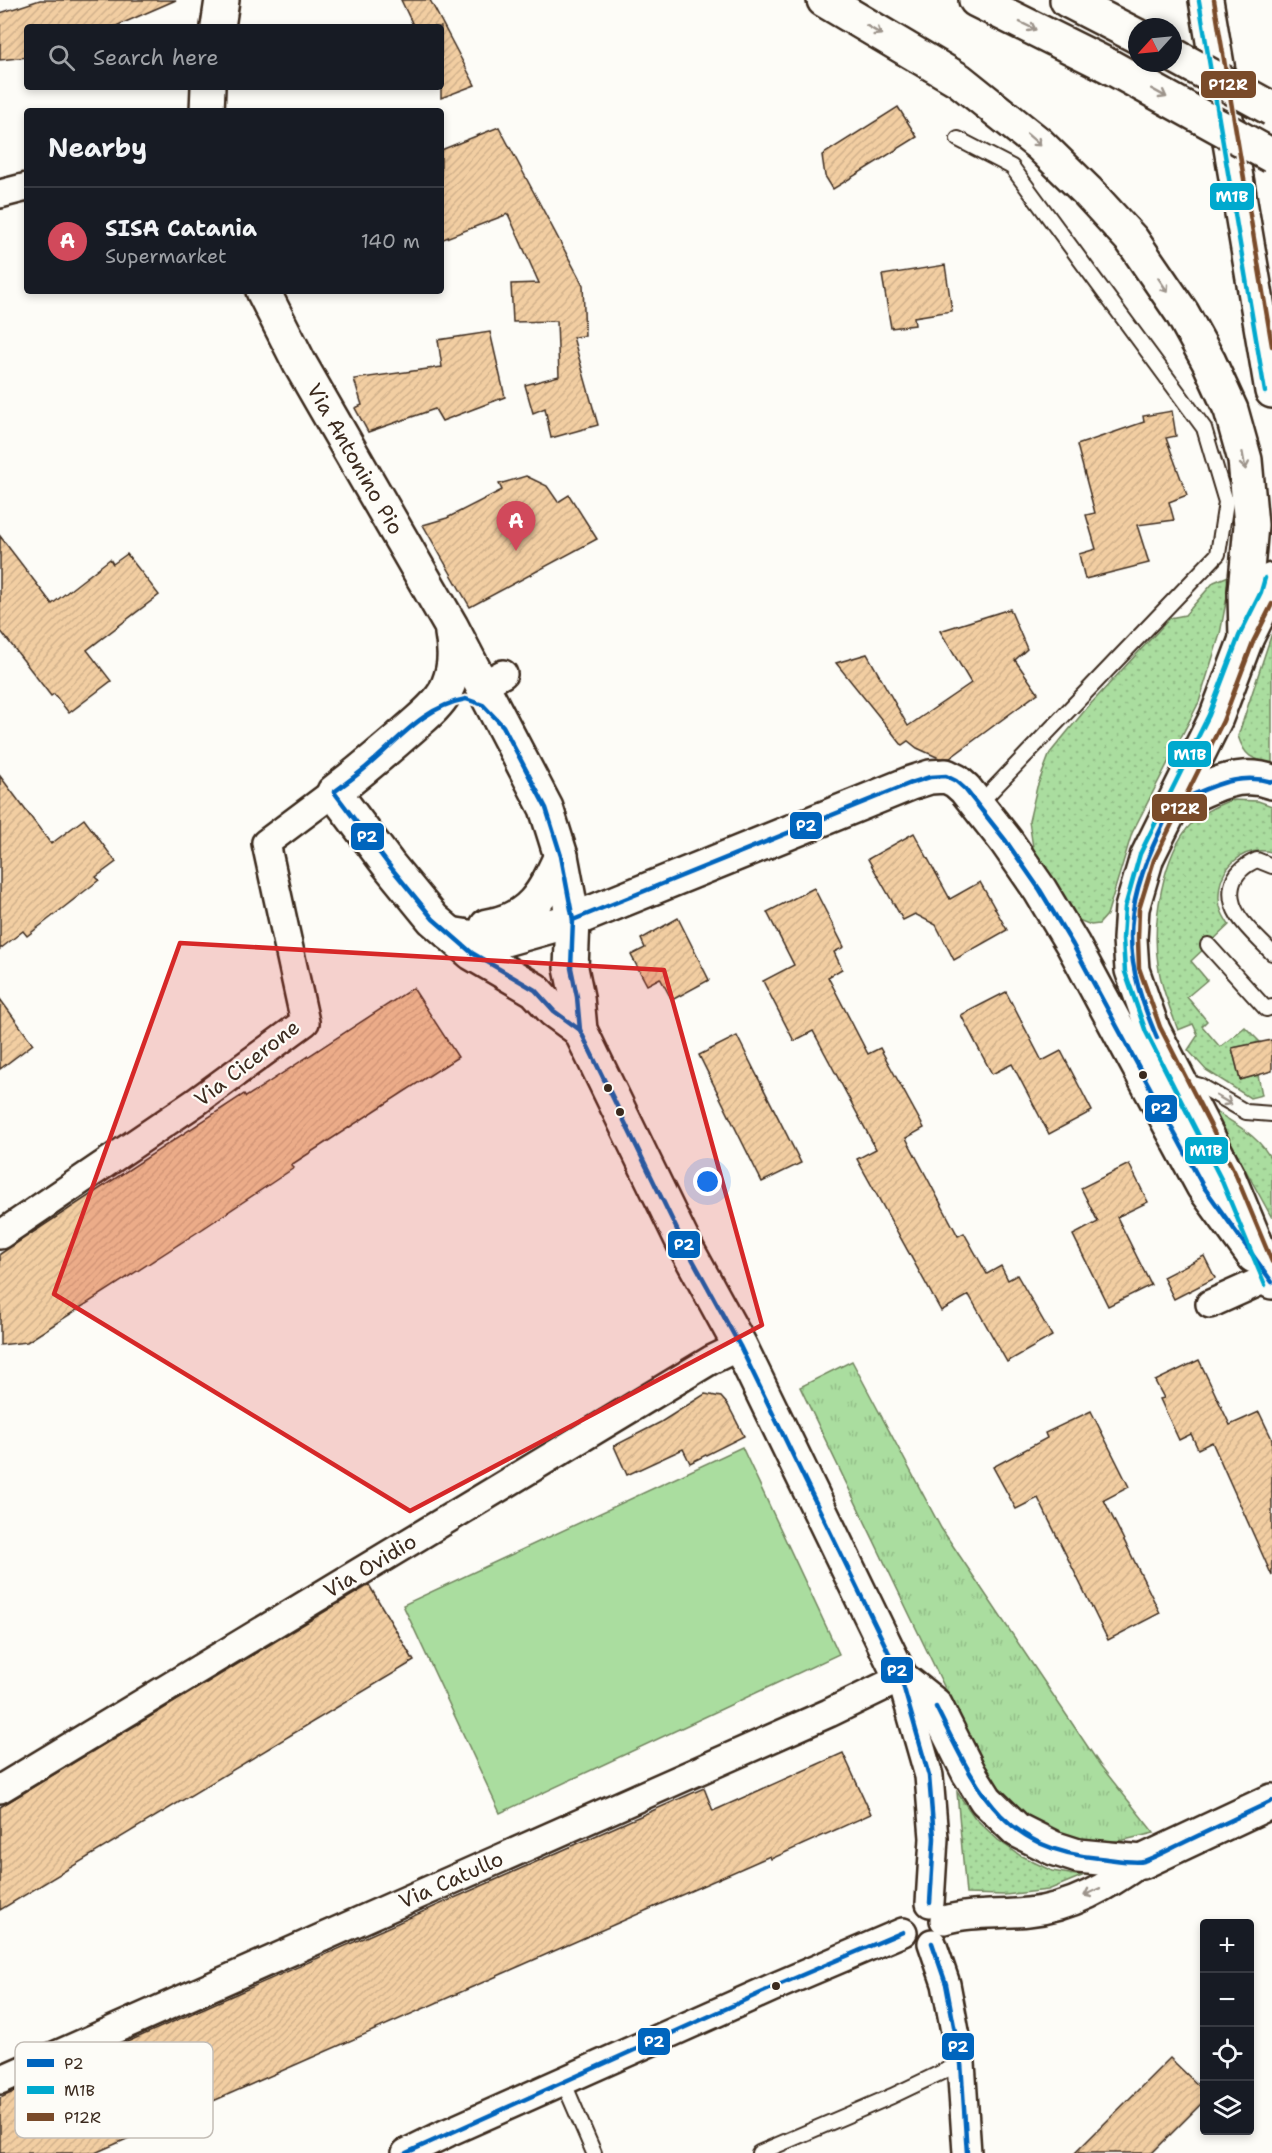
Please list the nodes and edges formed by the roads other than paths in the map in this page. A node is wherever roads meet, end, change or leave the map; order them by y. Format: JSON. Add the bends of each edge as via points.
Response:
{"nodes":[{"id":1,"x":222,"y":0,"type":"edge"},
{"id":2,"x":824,"y":0,"type":"edge"},
{"id":3,"x":976,"y":0,"type":"edge"},
{"id":4,"x":1067,"y":0,"type":"edge"},
{"id":5,"x":1206,"y":0,"type":"edge"},
{"id":6,"x":218,"y":24,"type":"edge"},
{"id":7,"x":1128,"y":31,"type":"edge"},
{"id":8,"x":1182,"y":60,"type":"edge"},
{"id":9,"x":208,"y":90,"type":"edge"},
{"id":10,"x":207,"y":108,"type":"edge"},
{"id":11,"x":1272,"y":109,"type":"edge"},
{"id":12,"x":958,"y":139,"type":"dead end"},
{"id":13,"x":1272,"y":156,"type":"edge"},
{"id":14,"x":24,"y":188,"type":"edge"},
{"id":15,"x":0,"y":194,"type":"edge"},
{"id":16,"x":265,"y":294,"type":"edge"},
{"id":17,"x":1272,"y":391,"type":"edge"},
{"id":18,"x":1272,"y":580,"type":"edge"},
{"id":19,"x":451,"y":626,"type":"junction"},
{"id":20,"x":1246,"y":639,"type":"junction"},
{"id":21,"x":429,"y":712,"type":"junction"},
{"id":22,"x":503,"y":726,"type":"junction"},
{"id":23,"x":1272,"y":782,"type":"edge"},
{"id":24,"x":334,"y":792,"type":"junction"},
{"id":25,"x":1174,"y":804,"type":"junction"},
{"id":26,"x":978,"y":805,"type":"junction"},
{"id":27,"x":561,"y":856,"type":"junction"},
{"id":28,"x":1272,"y":866,"type":"edge"},
{"id":29,"x":573,"y":920,"type":"junction"},
{"id":30,"x":450,"y":934,"type":"junction"},
{"id":31,"x":1208,"y":945,"type":"dead end"},
{"id":32,"x":1272,"y":953,"type":"edge"},
{"id":33,"x":1272,"y":1007,"type":"edge"},
{"id":34,"x":580,"y":1030,"type":"junction"},
{"id":35,"x":1177,"y":1080,"type":"junction"},
{"id":36,"x":1272,"y":1114,"type":"edge"},
{"id":37,"x":0,"y":1235,"type":"edge"},
{"id":38,"x":1271,"y":1280,"type":"edge"},
{"id":39,"x":1210,"y":1304,"type":"dead end"},
{"id":40,"x":740,"y":1346,"type":"junction"},
{"id":41,"x":901,"y":1678,"type":"junction"},
{"id":42,"x":0,"y":1789,"type":"edge"},
{"id":43,"x":1272,"y":1801,"type":"edge"},
{"id":44,"x":1142,"y":1862,"type":"junction"},
{"id":45,"x":936,"y":1922,"type":"junction"},
{"id":46,"x":903,"y":1932,"type":"junction"},
{"id":47,"x":86,"y":2042,"type":"edge"},
{"id":48,"x":961,"y":2063,"type":"junction"},
{"id":49,"x":15,"y":2073,"type":"edge"},
{"id":50,"x":0,"y":2080,"type":"edge"},
{"id":51,"x":563,"y":2081,"type":"junction"},
{"id":52,"x":962,"y":2149,"type":"edge"},
{"id":53,"x":406,"y":2153,"type":"edge"},
{"id":54,"x":594,"y":2153,"type":"edge"},
{"id":55,"x":759,"y":2153,"type":"edge"}],
"edges":[{"from":1,"to":6,"type":"main road"},
{"from":2,"to":20,"type":"main road","one_way":true,"via":[[959,80],[1039,144],[1132,240],[1182,313],[1231,410],[1245,460],[1251,525],[1245,591]]},
{"from":3,"to":13,"type":"main road","one_way":true,"bridge":true,"via":[[1107,65]]},
{"from":4,"to":7,"type":"main road"},
{"from":5,"to":17,"type":"main road"},
{"from":8,"to":11,"type":"main road","bridge":true},
{"from":9,"to":10,"type":"main road"},
{"from":12,"to":26,"type":"lane","via":[[1012,167],[1204,428],[1226,501],[1218,554]]},
{"from":14,"to":15,"type":"street"},
{"from":16,"to":19,"type":"main road","name":"Via Antonino Pio","via":[[300,364]]},
{"from":18,"to":20,"type":"main road"},
{"from":19,"to":21,"type":"main road","name":"Via Antonino Pio","via":[[456,655],[453,672],[444,694]]},
{"from":19,"to":22,"type":"main road","name":"Via Antonino Pio","via":[[493,680]]},
{"from":20,"to":25,"type":"main road","via":[[1216,718]]},
{"from":21,"to":22,"type":"main road","name":"Via Antonino Pio","via":[[466,699],[483,705]]},
{"from":21,"to":24,"type":"main road","name":"Via Antonino Pio"},
{"from":22,"to":27,"type":"main road","name":"Via Antonino Pio","via":[[546,808]]},
{"from":23,"to":25,"type":"main road","via":[[1258,777],[1236,779],[1215,784]]},
{"from":24,"to":30,"type":"main road","name":"Via Antonino Pio","via":[[388,864]]},
{"from":24,"to":37,"type":"street","name":"Via Cicerone","via":[[266,843],[305,1022],[196,1102]]},
{"from":25,"to":35,"type":"main road","via":[[1138,884],[1130,939],[1132,970],[1141,1000]]},
{"from":26,"to":29,"type":"main road","via":[[965,789],[946,776],[930,777]]},
{"from":26,"to":38,"type":"main road","via":[[1040,890],[1073,945],[1203,1186]]},
{"from":27,"to":29,"type":"main road","name":"Via Antonino Pio"},
{"from":27,"to":30,"type":"main road","via":[[542,896],[516,918]]},
{"from":28,"to":32,"type":"lane","via":[[1257,860],[1243,867],[1233,880],[1230,902],[1240,919]]},
{"from":29,"to":30,"type":"main road","via":[[505,939]]},
{"from":29,"to":34,"type":"main road","name":"Via Antonino Pio","via":[[571,968]]},
{"from":30,"to":34,"type":"main road","name":"Via Antonino Pio","via":[[535,990],[554,1011]]},
{"from":31,"to":33,"type":"lane","via":[[1266,1009]]},
{"from":34,"to":40,"type":"main road","name":"Via Antonino Pio","via":[[683,1242]]},
{"from":35,"to":36,"type":"lane","one_way":true,"via":[[1201,1086],[1246,1112]]},
{"from":35,"to":38,"type":"main road","via":[[1228,1176]]},
{"from":38,"to":39,"type":"street"},
{"from":40,"to":41,"type":"main road","name":"Via Antonino Pio"},
{"from":40,"to":42,"type":"street","name":"Via Ovidio"},
{"from":41,"to":44,"type":"main road","name":"Via Antonino Pio","via":[[935,1705],[986,1800],[1017,1830],[1078,1856]]},
{"from":41,"to":45,"type":"street","name":"Via Antonino Pio","via":[[930,1787]]},
{"from":41,"to":47,"type":"street","name":"Via Catullo"},
{"from":43,"to":44,"type":"main road"},
{"from":44,"to":45,"type":"street","one_way":true,"via":[[1113,1882],[1062,1905],[1031,1912],[962,1914]]},
{"from":45,"to":46,"type":"street","via":[[915,1944]]},
{"from":45,"to":46,"type":"street","via":[[920,1902],[906,1911]]},
{"from":45,"to":48,"type":"street"},
{"from":46,"to":51,"type":"street"},
{"from":48,"to":52,"type":"street"},
{"from":48,"to":55,"type":"lane"},
{"from":49,"to":50,"type":"street","name":"Via Catullo"},
{"from":51,"to":53,"type":"street"},
{"from":51,"to":54,"type":"lane"}]}
